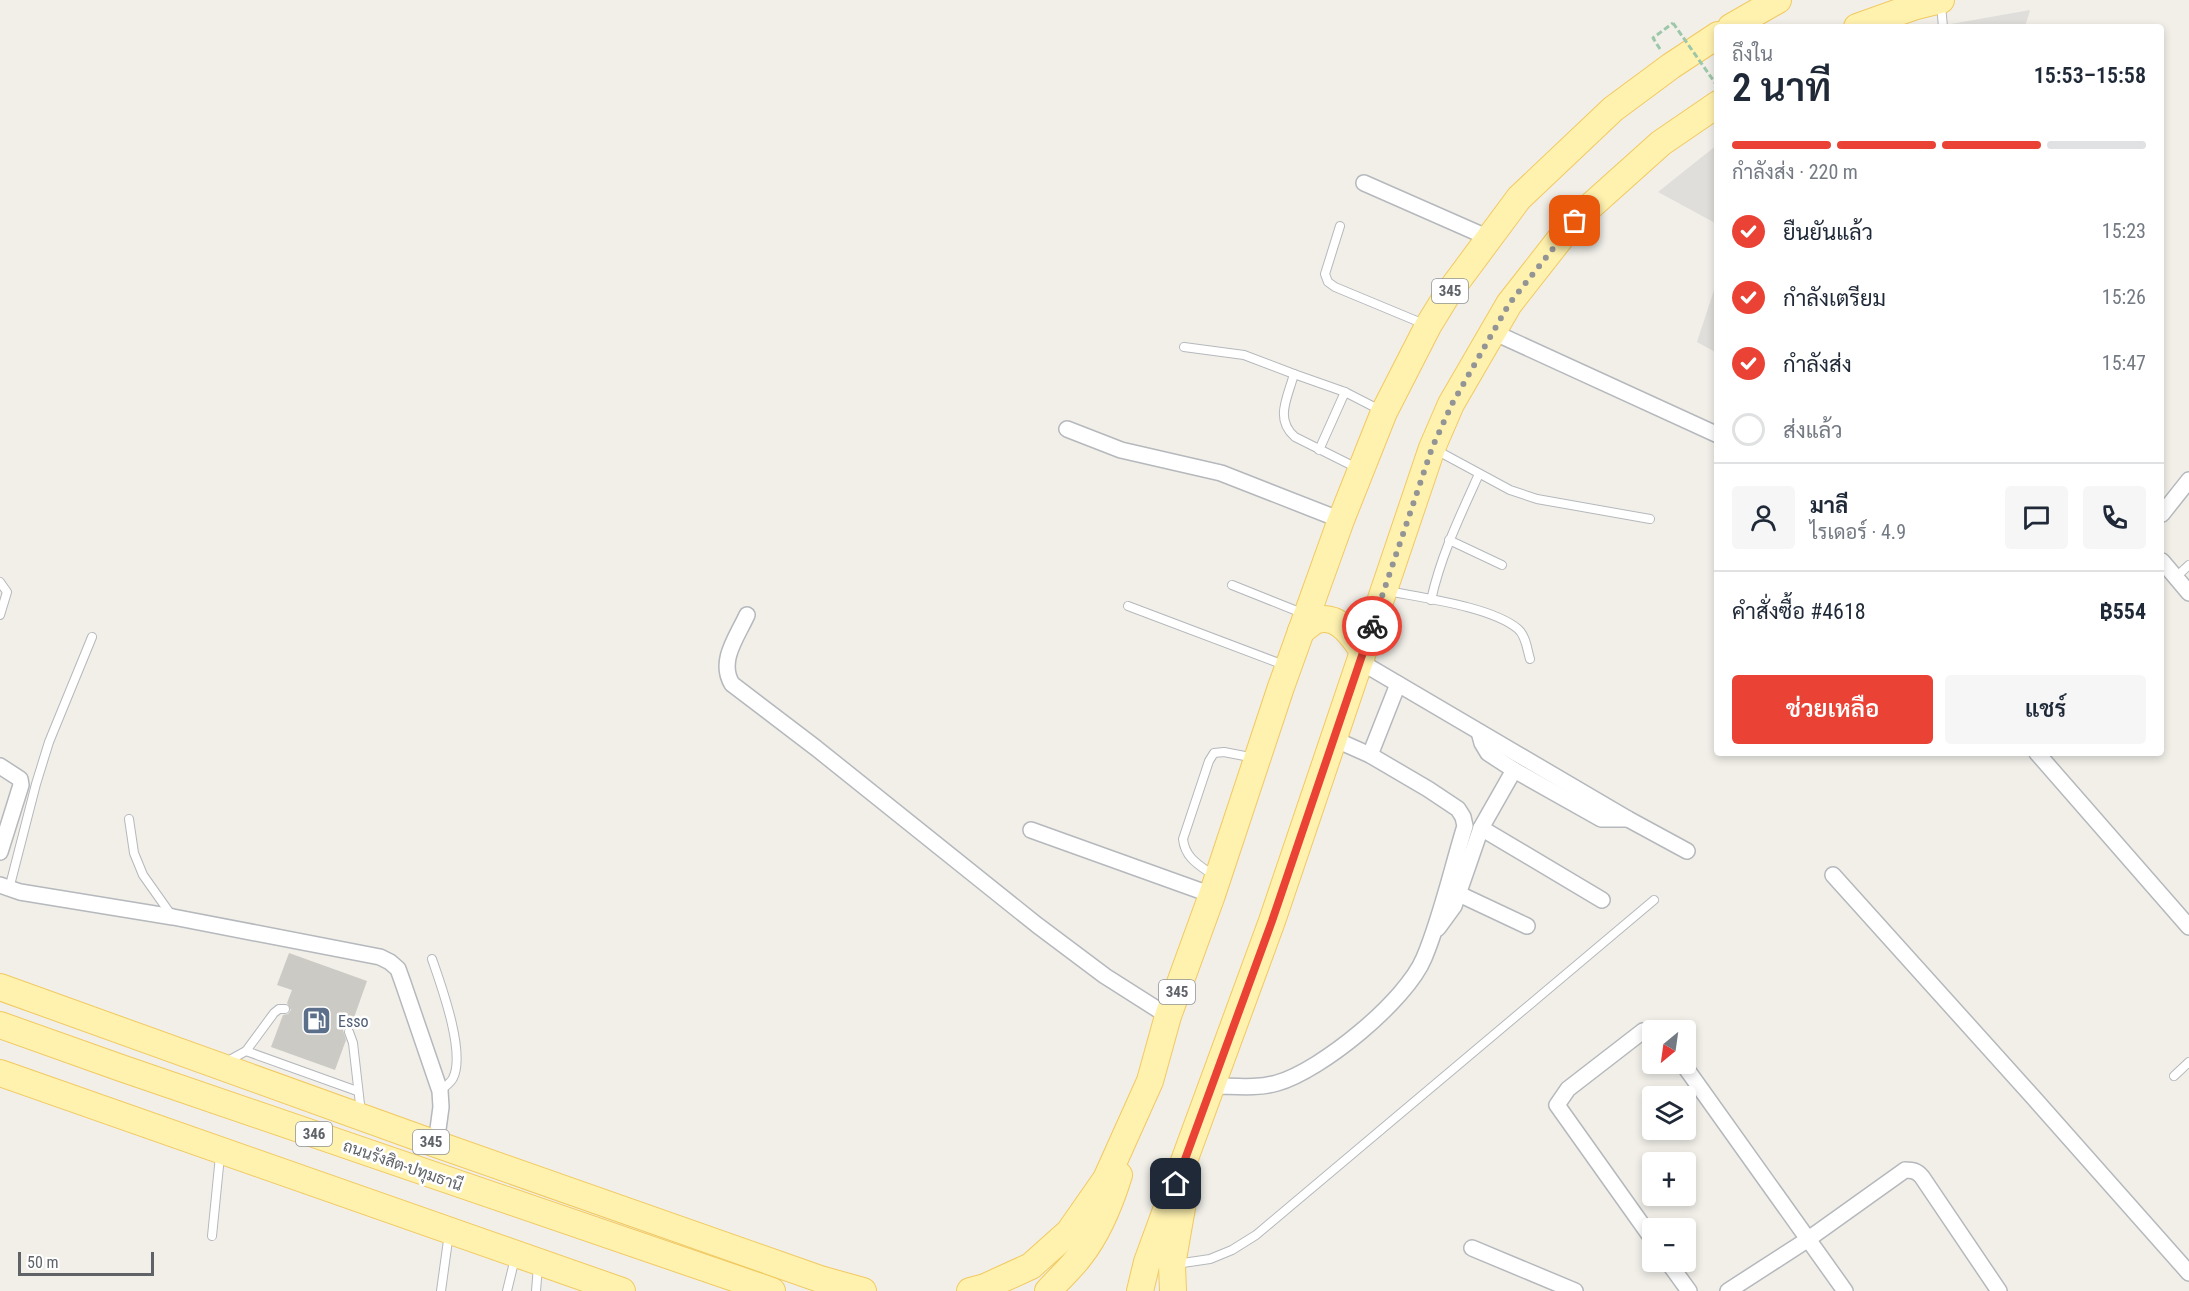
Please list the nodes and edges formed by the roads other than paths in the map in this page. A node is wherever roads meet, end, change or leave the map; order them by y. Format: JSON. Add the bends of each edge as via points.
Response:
{"nodes":[{"id":1,"x":1778,"y":0,"type":"edge"},
{"id":2,"x":1941,"y":0,"type":"edge"},
{"id":3,"x":1736,"y":24,"type":"edge"},
{"id":4,"x":1865,"y":24,"type":"edge"},
{"id":5,"x":1943,"y":24,"type":"edge"},
{"id":6,"x":1714,"y":38,"type":"edge"},
{"id":7,"x":1714,"y":107,"type":"edge"},
{"id":8,"x":1364,"y":183,"type":"dead end"},
{"id":9,"x":1340,"y":226,"type":"dead end"},
{"id":10,"x":1489,"y":238,"type":"junction"},
{"id":11,"x":1428,"y":326,"type":"junction"},
{"id":12,"x":1493,"y":332,"type":"junction"},
{"id":13,"x":1184,"y":347,"type":"dead end"},
{"id":14,"x":1294,"y":374,"type":"junction"},
{"id":15,"x":1345,"y":392,"type":"junction"},
{"id":16,"x":1384,"y":412,"type":"junction"},
{"id":17,"x":1067,"y":429,"type":"dead end"},
{"id":18,"x":1714,"y":433,"type":"edge"},
{"id":19,"x":1432,"y":448,"type":"junction"},
{"id":20,"x":1319,"y":450,"type":"junction"},
{"id":21,"x":1361,"y":470,"type":"junction"},
{"id":22,"x":1479,"y":474,"type":"junction"},
{"id":23,"x":2189,"y":480,"type":"edge"},
{"id":24,"x":2164,"y":511,"type":"edge"},
{"id":25,"x":1650,"y":519,"type":"dead end"},
{"id":26,"x":1341,"y":520,"type":"junction"},
{"id":27,"x":1449,"y":540,"type":"junction"},
{"id":28,"x":2164,"y":563,"type":"edge"},
{"id":29,"x":1502,"y":565,"type":"dead end"},
{"id":30,"x":2189,"y":565,"type":"edge"},
{"id":31,"x":2176,"y":577,"type":"junction"},
{"id":32,"x":0,"y":582,"type":"edge"},
{"id":33,"x":1232,"y":585,"type":"dead end"},
{"id":34,"x":1384,"y":591,"type":"junction"},
{"id":35,"x":2189,"y":593,"type":"edge"},
{"id":36,"x":1431,"y":600,"type":"junction"},
{"id":37,"x":1128,"y":606,"type":"dead end"},
{"id":38,"x":0,"y":615,"type":"edge"},
{"id":39,"x":747,"y":615,"type":"dead end"},
{"id":40,"x":1304,"y":623,"type":"junction"},
{"id":41,"x":92,"y":637,"type":"dead end"},
{"id":42,"x":1361,"y":656,"type":"junction"},
{"id":43,"x":1530,"y":659,"type":"dead end"},
{"id":44,"x":1288,"y":667,"type":"junction"},
{"id":45,"x":1398,"y":684,"type":"junction"},
{"id":46,"x":1479,"y":732,"type":"junction"},
{"id":47,"x":1334,"y":739,"type":"junction"},
{"id":48,"x":1370,"y":755,"type":"junction"},
{"id":49,"x":2040,"y":756,"type":"edge"},
{"id":50,"x":1257,"y":758,"type":"junction"},
{"id":51,"x":0,"y":766,"type":"edge"},
{"id":52,"x":1514,"y":770,"type":"junction"},
{"id":53,"x":129,"y":819,"type":"dead end"},
{"id":54,"x":1628,"y":819,"type":"junction"},
{"id":55,"x":1481,"y":828,"type":"junction"},
{"id":56,"x":1031,"y":830,"type":"dead end"},
{"id":57,"x":1687,"y":851,"type":"dead end"},
{"id":58,"x":0,"y":852,"type":"edge"},
{"id":59,"x":1833,"y":875,"type":"dead end"},
{"id":60,"x":1214,"y":886,"type":"junction"},
{"id":61,"x":4,"y":887,"type":"edge"},
{"id":62,"x":1460,"y":894,"type":"junction"},
{"id":63,"x":1602,"y":900,"type":"dead end"},
{"id":64,"x":1654,"y":900,"type":"dead end"},
{"id":65,"x":173,"y":917,"type":"junction"},
{"id":66,"x":1527,"y":926,"type":"dead end"},
{"id":67,"x":2189,"y":927,"type":"edge"},
{"id":68,"x":1432,"y":935,"type":"junction"},
{"id":69,"x":432,"y":959,"type":"dead end"},
{"id":70,"x":0,"y":987,"type":"edge"},
{"id":71,"x":285,"y":1009,"type":"dead end"},
{"id":72,"x":1168,"y":1016,"type":"junction"},
{"id":73,"x":0,"y":1025,"type":"edge"},
{"id":74,"x":349,"y":1032,"type":"dead end"},
{"id":75,"x":1642,"y":1032,"type":"edge"},
{"id":76,"x":246,"y":1051,"type":"junction"},
{"id":77,"x":2189,"y":1062,"type":"edge"},
{"id":78,"x":220,"y":1065,"type":"junction"},
{"id":79,"x":0,"y":1073,"type":"edge"},
{"id":80,"x":1690,"y":1074,"type":"edge"},
{"id":81,"x":2174,"y":1076,"type":"dead end"},
{"id":82,"x":1150,"y":1081,"type":"junction"},
{"id":83,"x":1213,"y":1086,"type":"junction"},
{"id":84,"x":357,"y":1091,"type":"junction"},
{"id":85,"x":440,"y":1091,"type":"junction"},
{"id":86,"x":362,"y":1116,"type":"junction"},
{"id":87,"x":436,"y":1144,"type":"junction"},
{"id":88,"x":221,"y":1151,"type":"junction"},
{"id":89,"x":1642,"y":1225,"type":"edge"},
{"id":90,"x":450,"y":1231,"type":"junction"},
{"id":91,"x":212,"y":1236,"type":"dead end"},
{"id":92,"x":1807,"y":1240,"type":"junction"},
{"id":93,"x":1472,"y":1248,"type":"dead end"},
{"id":94,"x":527,"y":1258,"type":"junction"},
{"id":95,"x":1159,"y":1263,"type":"junction"},
{"id":96,"x":1675,"y":1272,"type":"edge"},
{"id":97,"x":2189,"y":1273,"type":"edge"},
{"id":98,"x":441,"y":1291,"type":"edge"},
{"id":99,"x":507,"y":1291,"type":"edge"},
{"id":100,"x":536,"y":1291,"type":"edge"},
{"id":101,"x":622,"y":1291,"type":"edge"},
{"id":102,"x":772,"y":1291,"type":"edge"},
{"id":103,"x":863,"y":1291,"type":"edge"},
{"id":104,"x":970,"y":1291,"type":"edge"},
{"id":105,"x":1048,"y":1291,"type":"edge"},
{"id":106,"x":1138,"y":1291,"type":"edge"},
{"id":107,"x":1173,"y":1291,"type":"edge"},
{"id":108,"x":1575,"y":1291,"type":"edge"},
{"id":109,"x":1689,"y":1291,"type":"edge"},
{"id":110,"x":1728,"y":1291,"type":"edge"},
{"id":111,"x":1845,"y":1291,"type":"edge"},
{"id":112,"x":2000,"y":1291,"type":"edge"}],
"edges":[{"from":1,"to":3,"type":"main road"},
{"from":2,"to":4,"type":"main road"},
{"from":2,"to":5,"type":"lane"},
{"from":6,"to":10,"type":"main road","number":"345","via":[[1605,117],[1519,198]]},
{"from":7,"to":12,"type":"main road","via":[[1661,143],[1575,221],[1509,304]]},
{"from":8,"to":10,"type":"street"},
{"from":9,"to":11,"type":"lane","via":[[1325,274],[1328,282]]},
{"from":10,"to":11,"type":"main road","number":"345"},
{"from":11,"to":16,"type":"main road","number":"345"},
{"from":12,"to":18,"type":"street"},
{"from":12,"to":19,"type":"main road"},
{"from":13,"to":14,"type":"lane","via":[[1244,355]]},
{"from":14,"to":15,"type":"lane"},
{"from":14,"to":20,"type":"lane","via":[[1283,423],[1295,437]]},
{"from":15,"to":16,"type":"lane"},
{"from":15,"to":20,"type":"lane"},
{"from":16,"to":21,"type":"main road","number":"345"},
{"from":17,"to":26,"type":"street","via":[[1121,450],[1221,473]]},
{"from":19,"to":22,"type":"lane"},
{"from":19,"to":34,"type":"main road"},
{"from":20,"to":21,"type":"lane"},
{"from":21,"to":26,"type":"main road","number":"345"},
{"from":22,"to":25,"type":"lane","via":[[1537,499]]},
{"from":22,"to":27,"type":"lane"},
{"from":23,"to":24,"type":"street"},
{"from":26,"to":40,"type":"main road","number":"345"},
{"from":27,"to":29,"type":"lane"},
{"from":27,"to":36,"type":"lane"},
{"from":28,"to":31,"type":"street"},
{"from":30,"to":31,"type":"lane"},
{"from":31,"to":35,"type":"street"},
{"from":32,"to":38,"type":"lane","via":[[7,592]]},
{"from":33,"to":40,"type":"lane"},
{"from":34,"to":36,"type":"lane"},
{"from":34,"to":42,"type":"main road"},
{"from":36,"to":43,"type":"lane","via":[[1473,609],[1518,629]]},
{"from":37,"to":44,"type":"lane"},
{"from":39,"to":72,"type":"street","via":[[726,662],[726,675],[732,684],[1105,976]]},
{"from":40,"to":42,"type":"main road","via":[[1339,623],[1349,631]]},
{"from":40,"to":44,"type":"main road","number":"345"},
{"from":41,"to":61,"type":"lane","via":[[49,742]]},
{"from":42,"to":45,"type":"street"},
{"from":42,"to":47,"type":"main road"},
{"from":44,"to":50,"type":"main road","number":"345"},
{"from":45,"to":46,"type":"street"},
{"from":45,"to":48,"type":"street"},
{"from":46,"to":52,"type":"street","via":[[1488,753]]},
{"from":46,"to":54,"type":"street"},
{"from":47,"to":48,"type":"street"},
{"from":47,"to":83,"type":"main road"},
{"from":48,"to":68,"type":"street","via":[[1428,789],[1458,809],[1463,817],[1465,826]]},
{"from":49,"to":67,"type":"street"},
{"from":50,"to":60,"type":"main road","number":"345"},
{"from":50,"to":60,"type":"lane","via":[[1224,752],[1214,753],[1209,761],[1183,839],[1190,859]]},
{"from":51,"to":58,"type":"street","via":[[20,779],[21,785]]},
{"from":52,"to":54,"type":"street","via":[[1601,819]]},
{"from":52,"to":55,"type":"street"},
{"from":53,"to":65,"type":"lane","via":[[140,868]]},
{"from":54,"to":57,"type":"street"},
{"from":55,"to":62,"type":"street"},
{"from":55,"to":63,"type":"street"},
{"from":56,"to":60,"type":"street"},
{"from":59,"to":97,"type":"street"},
{"from":60,"to":72,"type":"main road","number":"345"},
{"from":61,"to":65,"type":"street"},
{"from":62,"to":66,"type":"street"},
{"from":62,"to":68,"type":"street"},
{"from":64,"to":95,"type":"lane","via":[[1257,1235],[1210,1259]]},
{"from":65,"to":85,"type":"street","via":[[342,948],[390,962],[398,969]]},
{"from":68,"to":83,"type":"street","via":[[1424,959],[1397,998],[1341,1047],[1296,1075],[1275,1083]]},
{"from":69,"to":85,"type":"lane","via":[[455,1036],[453,1078]]},
{"from":70,"to":78,"type":"main road","number":"345"},
{"from":71,"to":76,"type":"lane","via":[[274,1013]]},
{"from":72,"to":82,"type":"main road","number":"345"},
{"from":73,"to":102,"type":"main road","name":"ถนนรังสิต-ปทุมธานี","number":"346"},
{"from":74,"to":84,"type":"lane"},
{"from":75,"to":89,"type":"street","via":[[1568,1089],[1557,1105]]},
{"from":76,"to":78,"type":"lane"},
{"from":76,"to":84,"type":"lane"},
{"from":77,"to":81,"type":"lane"},
{"from":78,"to":86,"type":"main road","number":"345"},
{"from":79,"to":88,"type":"main road"},
{"from":80,"to":92,"type":"street"},
{"from":82,"to":104,"type":"main road","number":"345","via":[[1106,1179],[1069,1232],[1031,1266]]},
{"from":82,"to":105,"type":"main road","via":[[1105,1215],[1080,1257]]},
{"from":83,"to":95,"type":"main road","via":[[1190,1145]]},
{"from":84,"to":86,"type":"lane"},
{"from":85,"to":87,"type":"street"},
{"from":86,"to":87,"type":"main road","number":"345"},
{"from":87,"to":103,"type":"main road","number":"345"},
{"from":88,"to":90,"type":"main road"},
{"from":88,"to":91,"type":"lane"},
{"from":90,"to":94,"type":"main road"},
{"from":90,"to":98,"type":"lane"},
{"from":92,"to":110,"type":"street"},
{"from":92,"to":111,"type":"street"},
{"from":92,"to":112,"type":"street","via":[[1905,1170],[1911,1170],[1922,1177]]},
{"from":93,"to":108,"type":"street"},
{"from":94,"to":99,"type":"lane"},
{"from":94,"to":100,"type":"lane"},
{"from":94,"to":101,"type":"main road"},
{"from":95,"to":106,"type":"main road"},
{"from":95,"to":107,"type":"main road"},
{"from":96,"to":109,"type":"street"}]}
